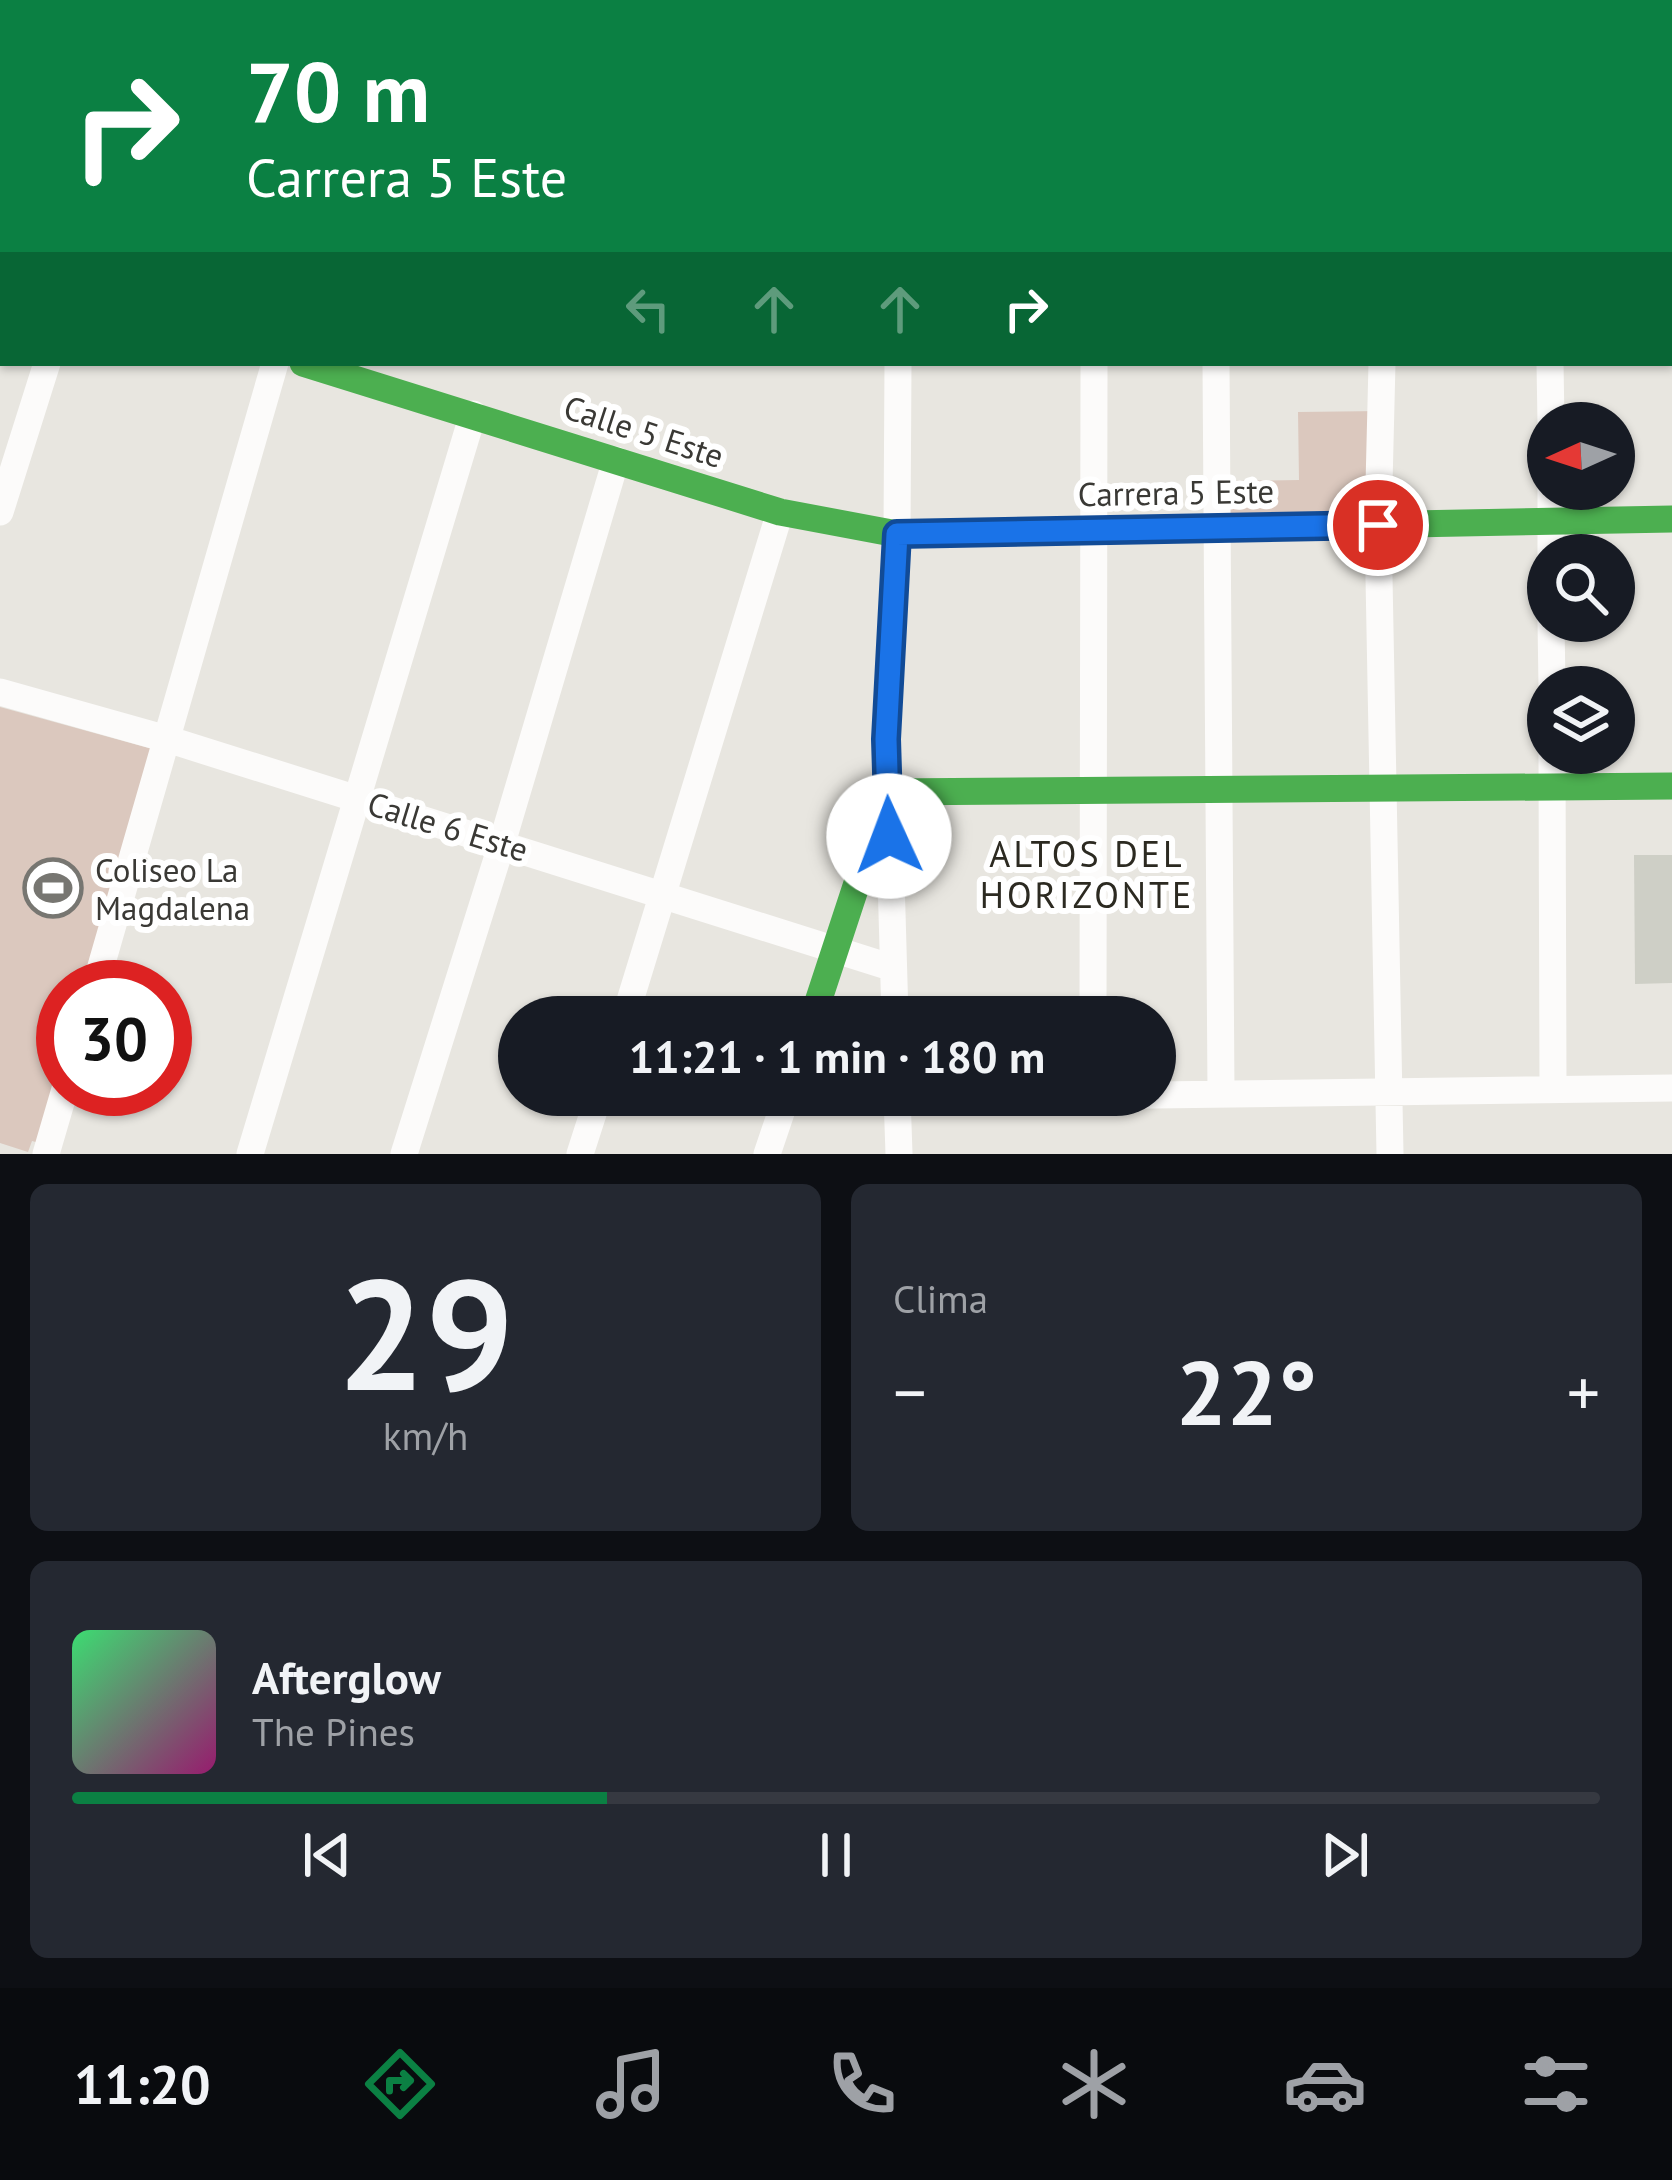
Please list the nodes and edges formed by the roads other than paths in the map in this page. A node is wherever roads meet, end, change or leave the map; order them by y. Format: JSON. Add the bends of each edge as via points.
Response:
{"nodes":[{"id":1,"x":46,"y":366,"type":"edge"},
{"id":2,"x":273,"y":366,"type":"edge"},
{"id":3,"x":313,"y":366,"type":"edge"},
{"id":4,"x":898,"y":366,"type":"edge"},
{"id":5,"x":1094,"y":366,"type":"edge"},
{"id":6,"x":1216,"y":366,"type":"edge"},
{"id":7,"x":1382,"y":366,"type":"edge"},
{"id":8,"x":1550,"y":366,"type":"edge"},
{"id":9,"x":1550,"y":402,"type":"edge"},
{"id":10,"x":473,"y":414,"type":"junction"},
{"id":11,"x":616,"y":460,"type":"junction"},
{"id":12,"x":1551,"y":510,"type":"edge"},
{"id":13,"x":0,"y":512,"type":"edge"},
{"id":14,"x":779,"y":512,"type":"junction"},
{"id":15,"x":1672,"y":519,"type":"edge"},
{"id":16,"x":1551,"y":522,"type":"junction"},
{"id":17,"x":1378,"y":525,"type":"junction"},
{"id":18,"x":1217,"y":528,"type":"junction"},
{"id":19,"x":1094,"y":530,"type":"junction"},
{"id":20,"x":897,"y":534,"type":"junction"},
{"id":21,"x":1551,"y":534,"type":"edge"},
{"id":22,"x":0,"y":692,"type":"edge"},
{"id":23,"x":167,"y":739,"type":"junction"},
{"id":24,"x":1552,"y":774,"type":"edge"},
{"id":25,"x":1672,"y":786,"type":"edge"},
{"id":26,"x":1552,"y":787,"type":"junction"},
{"id":27,"x":1386,"y":788,"type":"junction"},
{"id":28,"x":1219,"y":789,"type":"junction"},
{"id":29,"x":1094,"y":790,"type":"junction"},
{"id":30,"x":887,"y":792,"type":"junction"},
{"id":31,"x":357,"y":797,"type":"junction"},
{"id":32,"x":502,"y":843,"type":"junction"},
{"id":33,"x":665,"y":893,"type":"junction"},
{"id":34,"x":836,"y":949,"type":"junction"},
{"id":35,"x":103,"y":960,"type":"edge"},
{"id":36,"x":893,"y":968,"type":"junction"},
{"id":37,"x":632,"y":996,"type":"edge"},
{"id":38,"x":820,"y":996,"type":"edge"},
{"id":39,"x":894,"y":996,"type":"edge"},
{"id":40,"x":1093,"y":996,"type":"edge"},
{"id":41,"x":1672,"y":1088,"type":"edge"},
{"id":42,"x":1553,"y":1090,"type":"junction"},
{"id":43,"x":1390,"y":1091,"type":"junction"},
{"id":44,"x":1221,"y":1094,"type":"junction"},
{"id":45,"x":1176,"y":1095,"type":"edge"},
{"id":46,"x":57,"y":1116,"type":"edge"},
{"id":47,"x":592,"y":1116,"type":"edge"},
{"id":48,"x":780,"y":1116,"type":"edge"},
{"id":49,"x":898,"y":1116,"type":"edge"},
{"id":50,"x":46,"y":1154,"type":"edge"},
{"id":51,"x":250,"y":1154,"type":"edge"},
{"id":52,"x":404,"y":1154,"type":"edge"},
{"id":53,"x":580,"y":1154,"type":"edge"},
{"id":54,"x":766,"y":1154,"type":"edge"},
{"id":55,"x":899,"y":1154,"type":"edge"},
{"id":56,"x":1390,"y":1154,"type":"edge"}],
"edges":[{"from":1,"to":13,"type":"street"},
{"from":2,"to":23,"type":"street"},
{"from":3,"to":10,"type":"street","name":"Calle 5 Este"},
{"from":4,"to":20,"type":"street"},
{"from":5,"to":19,"type":"street"},
{"from":6,"to":18,"type":"street"},
{"from":7,"to":17,"type":"street"},
{"from":8,"to":9,"type":"street"},
{"from":10,"to":11,"type":"street","name":"Calle 5 Este"},
{"from":10,"to":31,"type":"street"},
{"from":11,"to":14,"type":"street","name":"Calle 5 Este"},
{"from":11,"to":32,"type":"street"},
{"from":12,"to":16,"type":"street"},
{"from":14,"to":20,"type":"street","name":"Calle 5 Este"},
{"from":14,"to":33,"type":"street"},
{"from":15,"to":16,"type":"street","name":"Carrera 5 Este"},
{"from":16,"to":17,"type":"street","name":"Carrera 5 Este"},
{"from":16,"to":21,"type":"street"},
{"from":17,"to":18,"type":"street","name":"Carrera 5 Este"},
{"from":17,"to":27,"type":"street"},
{"from":18,"to":19,"type":"street","name":"Carrera 5 Este"},
{"from":18,"to":28,"type":"street"},
{"from":19,"to":20,"type":"street","name":"Carrera 5 Este"},
{"from":19,"to":29,"type":"street"},
{"from":20,"to":30,"type":"street"},
{"from":22,"to":23,"type":"street","name":"Calle 6 Este"},
{"from":23,"to":31,"type":"street","name":"Calle 6 Este"},
{"from":23,"to":35,"type":"street"},
{"from":24,"to":26,"type":"street"},
{"from":25,"to":26,"type":"street"},
{"from":26,"to":27,"type":"street"},
{"from":26,"to":42,"type":"street"},
{"from":27,"to":28,"type":"street"},
{"from":27,"to":43,"type":"street"},
{"from":28,"to":29,"type":"street"},
{"from":28,"to":44,"type":"street"},
{"from":29,"to":30,"type":"street"},
{"from":29,"to":40,"type":"street"},
{"from":30,"to":34,"type":"street"},
{"from":30,"to":36,"type":"street"},
{"from":31,"to":32,"type":"street","name":"Calle 6 Este"},
{"from":31,"to":51,"type":"street"},
{"from":32,"to":33,"type":"street","name":"Calle 6 Este"},
{"from":32,"to":52,"type":"street"},
{"from":33,"to":34,"type":"street","name":"Calle 6 Este"},
{"from":33,"to":37,"type":"street"},
{"from":34,"to":36,"type":"street","name":"Calle 6 Este"},
{"from":34,"to":38,"type":"street"},
{"from":36,"to":39,"type":"street"},
{"from":41,"to":42,"type":"street"},
{"from":42,"to":43,"type":"street"},
{"from":43,"to":44,"type":"street"},
{"from":43,"to":56,"type":"street"},
{"from":44,"to":45,"type":"street"},
{"from":46,"to":50,"type":"street"},
{"from":47,"to":53,"type":"street"},
{"from":48,"to":54,"type":"street"},
{"from":49,"to":55,"type":"street"}]}
